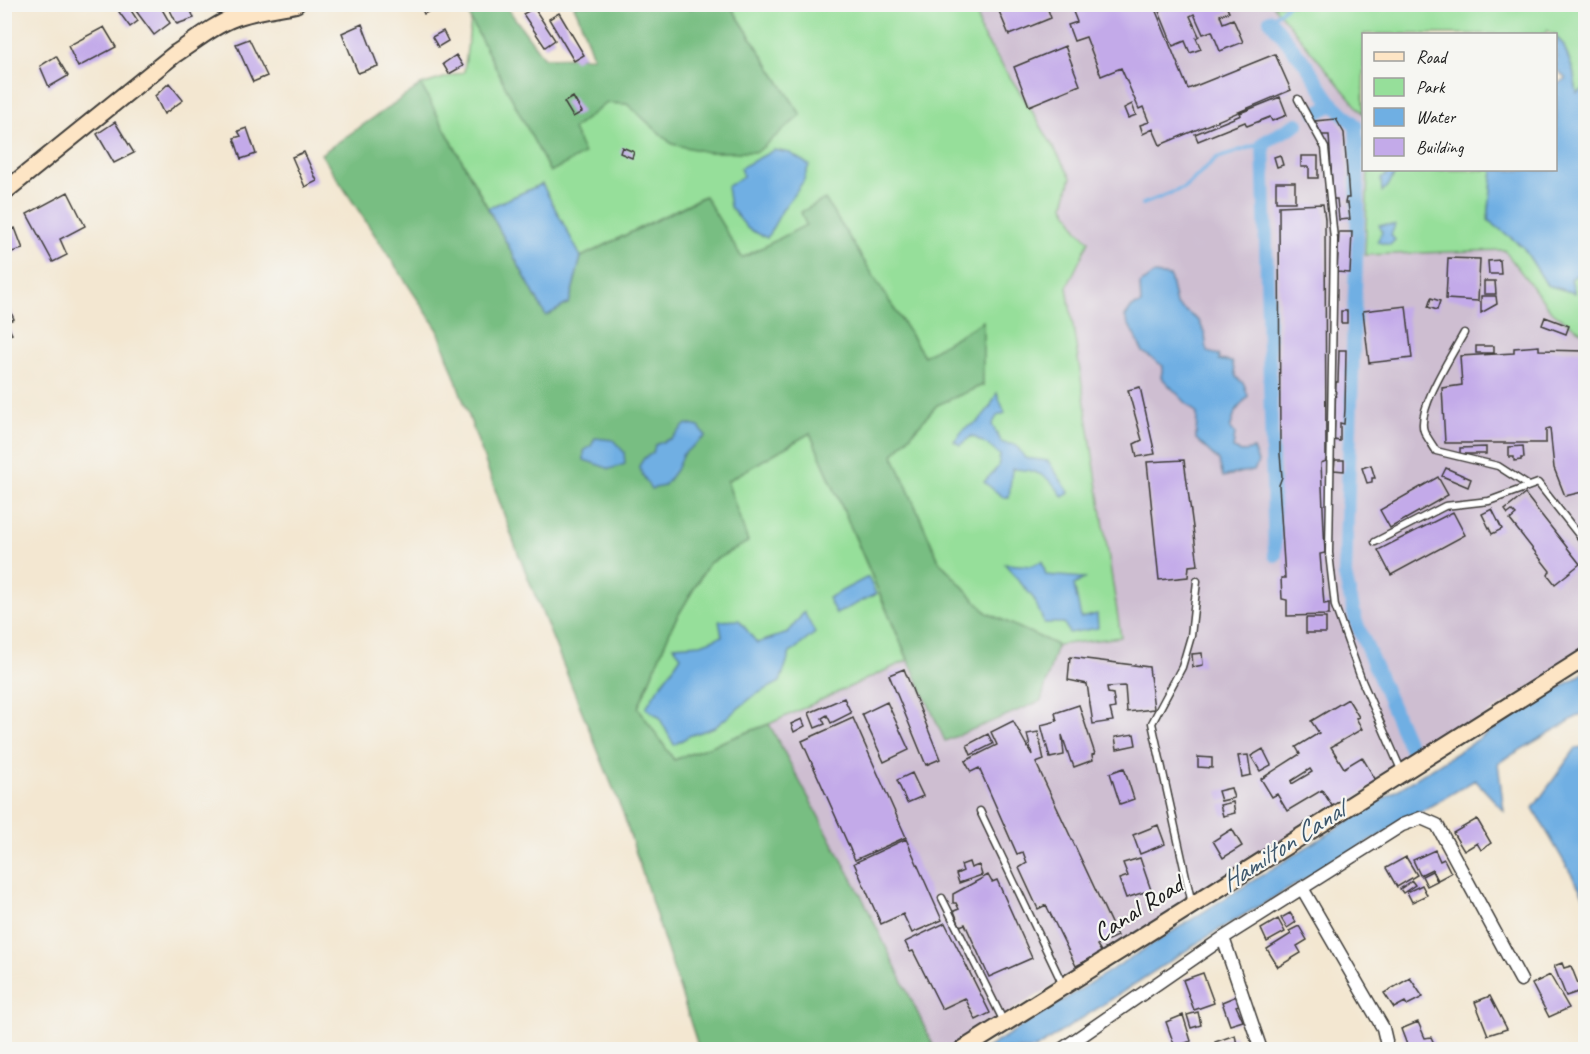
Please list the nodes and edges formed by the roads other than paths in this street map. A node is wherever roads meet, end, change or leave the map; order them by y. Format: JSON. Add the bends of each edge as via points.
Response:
{"nodes":[{"id":1,"x":297,"y":4,"type":"edge"},
{"id":2,"x":1298,"y":99,"type":"dead end"},
{"id":3,"x":4,"y":192,"type":"edge"},
{"id":4,"x":1464,"y":333,"type":"dead end"},
{"id":5,"x":1529,"y":486,"type":"junction"},
{"id":6,"x":1375,"y":542,"type":"dead end"},
{"id":7,"x":1586,"y":544,"type":"edge"},
{"id":8,"x":1197,"y":581,"type":"dead end"},
{"id":9,"x":1586,"y":657,"type":"edge"},
{"id":10,"x":1403,"y":772,"type":"junction"},
{"id":11,"x":980,"y":811,"type":"dead end"},
{"id":12,"x":1302,"y":888,"type":"junction"},
{"id":13,"x":942,"y":898,"type":"dead end"},
{"id":14,"x":1192,"y":904,"type":"junction"},
{"id":15,"x":1223,"y":938,"type":"junction"},
{"id":16,"x":1521,"y":980,"type":"dead end"},
{"id":17,"x":1063,"y":986,"type":"junction"},
{"id":18,"x":1005,"y":1022,"type":"junction"},
{"id":19,"x":1386,"y":1041,"type":"dead end"},
{"id":20,"x":962,"y":1050,"type":"edge"},
{"id":21,"x":1061,"y":1050,"type":"edge"},
{"id":22,"x":1261,"y":1050,"type":"edge"}],
"edges":[{"from":1,"to":3,"type":"main road","via":[[255,11],[205,33]]},
{"from":2,"to":10,"type":"lane","via":[[1326,148],[1334,239],[1329,553],[1335,606],[1362,681]]},
{"from":4,"to":5,"type":"lane","via":[[1430,396],[1423,430],[1436,451],[1498,466]]},
{"from":5,"to":6,"type":"lane","via":[[1489,501],[1445,506]]},
{"from":5,"to":7,"type":"lane","via":[[1538,483]]},
{"from":8,"to":14,"type":"lane","via":[[1191,636],[1182,667],[1152,723]]},
{"from":9,"to":10,"type":"main road","name":"Canal Road"},
{"from":10,"to":14,"type":"main road","name":"Canal Road"},
{"from":11,"to":17,"type":"lane"},
{"from":12,"to":15,"type":"street"},
{"from":12,"to":16,"type":"street","via":[[1402,825],[1421,818],[1437,825]]},
{"from":12,"to":19,"type":"street","via":[[1383,1028]]},
{"from":13,"to":18,"type":"lane"},
{"from":14,"to":17,"type":"main road","name":"Canal Road"},
{"from":15,"to":21,"type":"street"},
{"from":15,"to":22,"type":"street"},
{"from":17,"to":18,"type":"main road","name":"Canal Road"},
{"from":18,"to":20,"type":"main road","name":"Canal Road"}]}
